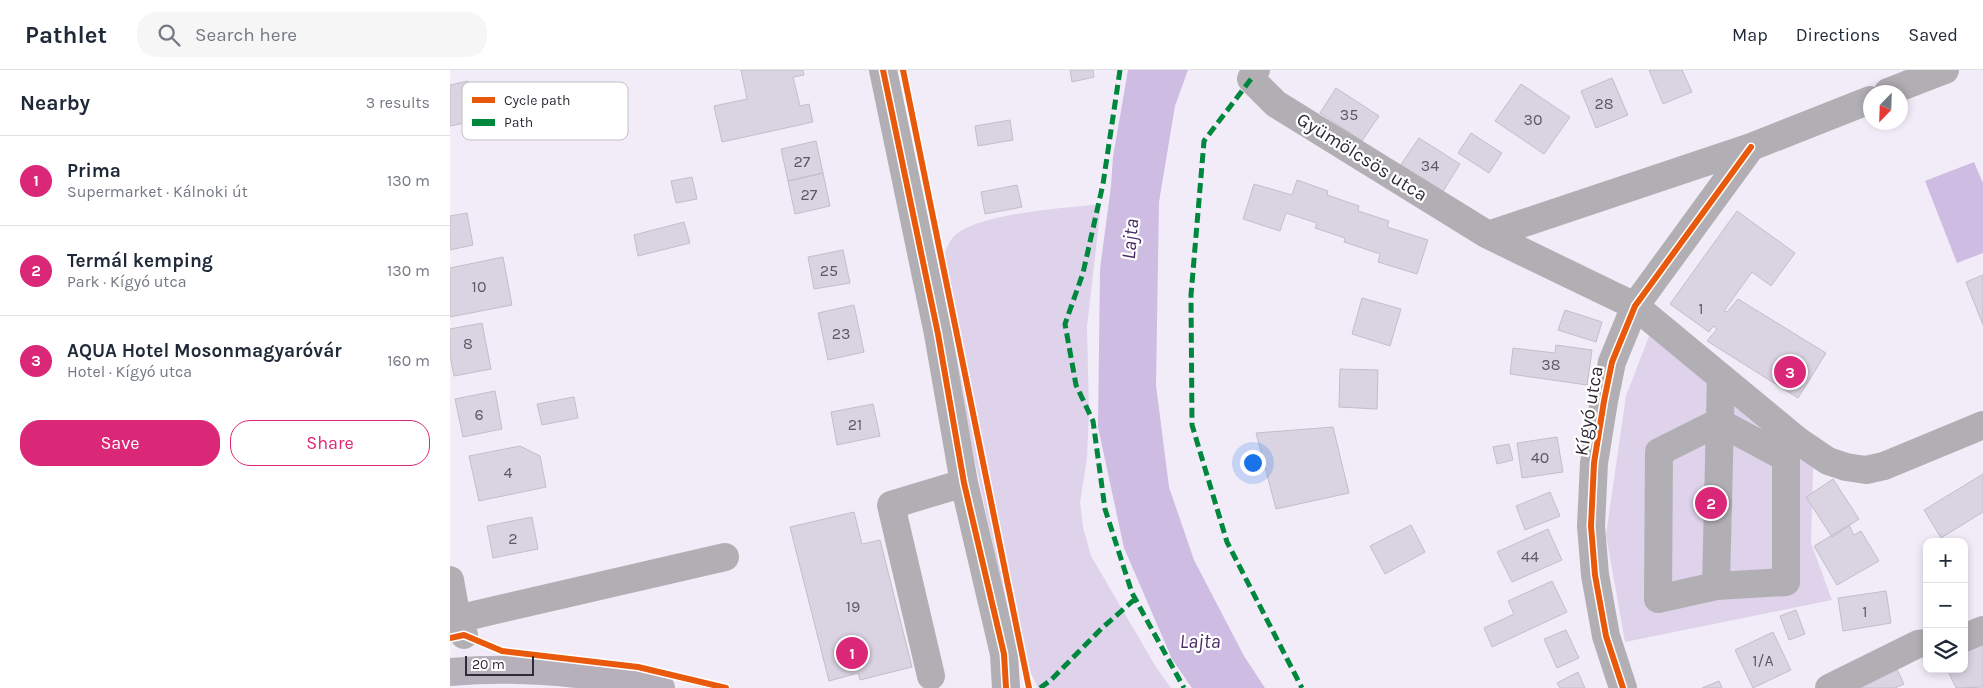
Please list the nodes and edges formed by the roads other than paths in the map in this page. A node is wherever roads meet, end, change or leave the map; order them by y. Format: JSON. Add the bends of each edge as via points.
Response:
{"nodes":[{"id":1,"x":883,"y":70,"type":"edge"},
{"id":2,"x":1256,"y":70,"type":"edge"},
{"id":3,"x":1945,"y":70,"type":"edge"},
{"id":4,"x":1906,"y":85,"type":"edge"},
{"id":5,"x":1863,"y":103,"type":"edge"},
{"id":6,"x":1751,"y":147,"type":"junction"},
{"id":7,"x":1488,"y":235,"type":"junction"},
{"id":8,"x":1635,"y":306,"type":"junction"},
{"id":9,"x":1721,"y":377,"type":"junction"},
{"id":10,"x":1719,"y":422,"type":"junction"},
{"id":11,"x":1983,"y":426,"type":"edge"},
{"id":12,"x":964,"y":483,"type":"junction"},
{"id":13,"x":725,"y":557,"type":"dead end"},
{"id":14,"x":450,"y":580,"type":"edge"},
{"id":15,"x":1716,"y":586,"type":"junction"},
{"id":16,"x":1983,"y":630,"type":"edge"},
{"id":17,"x":1968,"y":636,"type":"edge"},
{"id":18,"x":1923,"y":643,"type":"edge"},
{"id":19,"x":450,"y":672,"type":"edge"},
{"id":20,"x":931,"y":676,"type":"dead end"},
{"id":21,"x":661,"y":688,"type":"edge"},
{"id":22,"x":1006,"y":688,"type":"edge"},
{"id":23,"x":1623,"y":688,"type":"edge"},
{"id":24,"x":1828,"y":688,"type":"edge"}],
"edges":[{"from":1,"to":12,"type":"street","via":[[938,334]]},
{"from":2,"to":7,"type":"street","name":"Gyümölcsös utca","via":[[1251,79],[1276,104]]},
{"from":3,"to":4,"type":"street"},
{"from":5,"to":6,"type":"street"},
{"from":6,"to":7,"type":"street"},
{"from":6,"to":8,"type":"street","name":"Kígyó utca"},
{"from":7,"to":8,"type":"street"},
{"from":8,"to":9,"type":"street"},
{"from":8,"to":23,"type":"street","name":"Kígyó utca","via":[[1612,362],[1604,401],[1594,464],[1591,526],[1595,575],[1606,636]]},
{"from":9,"to":10,"type":"street"},
{"from":9,"to":11,"type":"street","via":[[1797,440],[1828,461],[1846,467],[1866,470],[1884,466]]},
{"from":10,"to":15,"type":"street"},
{"from":10,"to":15,"type":"street","via":[[1786,458],[1786,582]]},
{"from":10,"to":15,"type":"street","via":[[1659,452],[1658,598]]},
{"from":12,"to":20,"type":"street","via":[[891,505]]},
{"from":12,"to":22,"type":"street","via":[[1004,654]]},
{"from":13,"to":14,"type":"street","via":[[461,627]]},
{"from":16,"to":17,"type":"street"},
{"from":18,"to":24,"type":"street"},
{"from":19,"to":21,"type":"main road","via":[[513,670],[616,678]]}]}
